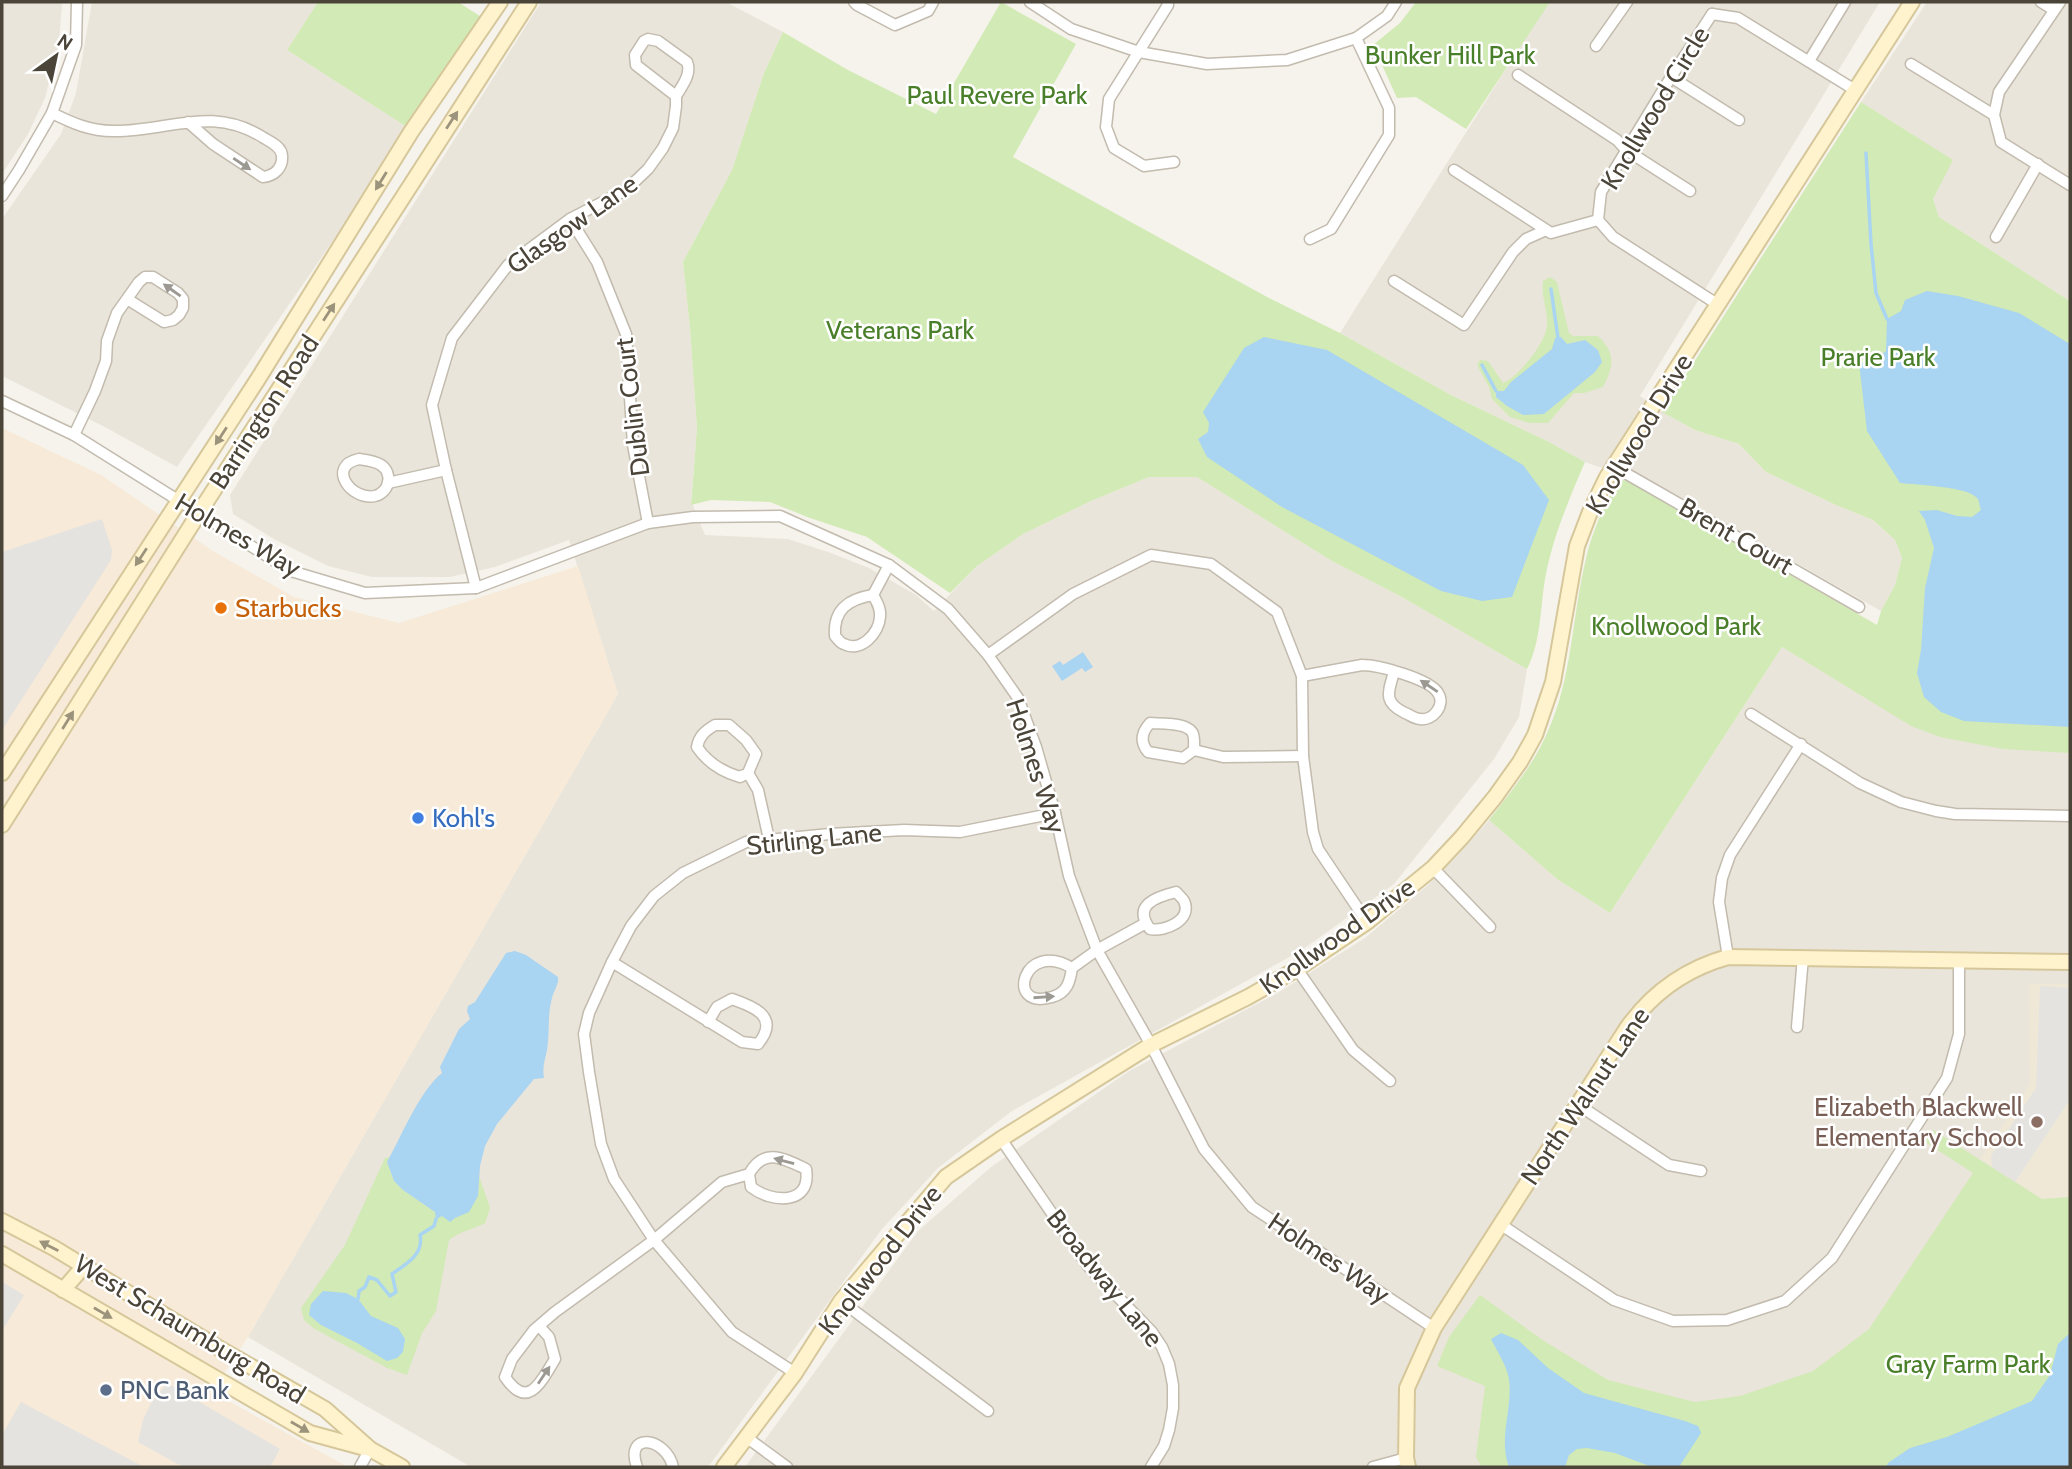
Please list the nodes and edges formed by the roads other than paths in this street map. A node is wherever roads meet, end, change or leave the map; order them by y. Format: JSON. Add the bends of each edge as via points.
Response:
{"nodes":[{"id":1,"x":77,"y":2,"type":"edge"},
{"id":2,"x":500,"y":2,"type":"edge"},
{"id":3,"x":530,"y":2,"type":"edge"},
{"id":4,"x":854,"y":2,"type":"edge"},
{"id":5,"x":933,"y":2,"type":"edge"},
{"id":6,"x":1030,"y":2,"type":"edge"},
{"id":7,"x":1167,"y":2,"type":"edge"},
{"id":8,"x":1396,"y":2,"type":"edge"},
{"id":9,"x":1627,"y":2,"type":"edge"},
{"id":10,"x":1707,"y":2,"type":"edge"},
{"id":11,"x":1845,"y":2,"type":"edge"},
{"id":12,"x":1912,"y":2,"type":"edge"},
{"id":13,"x":2041,"y":2,"type":"edge"},
{"id":14,"x":2057,"y":6,"type":"edge"},
{"id":15,"x":1712,"y":14,"type":"junction"},
{"id":16,"x":1356,"y":38,"type":"junction"},
{"id":17,"x":1595,"y":46,"type":"dead end"},
{"id":18,"x":1139,"y":52,"type":"junction"},
{"id":19,"x":1809,"y":61,"type":"junction"},
{"id":20,"x":1911,"y":64,"type":"dead end"},
{"id":21,"x":1518,"y":75,"type":"dead end"},
{"id":22,"x":1671,"y":77,"type":"junction"},
{"id":23,"x":1855,"y":90,"type":"junction"},
{"id":24,"x":676,"y":96,"type":"junction"},
{"id":25,"x":52,"y":113,"type":"junction"},
{"id":26,"x":1994,"y":116,"type":"junction"},
{"id":27,"x":1739,"y":120,"type":"dead end"},
{"id":28,"x":188,"y":122,"type":"junction"},
{"id":29,"x":1626,"y":150,"type":"junction"},
{"id":30,"x":1174,"y":162,"type":"dead end"},
{"id":31,"x":2038,"y":164,"type":"junction"},
{"id":32,"x":1454,"y":170,"type":"dead end"},
{"id":33,"x":2070,"y":185,"type":"edge"},
{"id":34,"x":1690,"y":191,"type":"dead end"},
{"id":35,"x":2,"y":196,"type":"edge"},
{"id":36,"x":570,"y":219,"type":"junction"},
{"id":37,"x":1598,"y":220,"type":"junction"},
{"id":38,"x":1546,"y":230,"type":"junction"},
{"id":39,"x":1996,"y":237,"type":"dead end"},
{"id":40,"x":1310,"y":239,"type":"dead end"},
{"id":41,"x":1395,"y":281,"type":"dead end"},
{"id":42,"x":127,"y":299,"type":"junction"},
{"id":43,"x":1717,"y":304,"type":"junction"},
{"id":44,"x":2,"y":401,"type":"edge"},
{"id":45,"x":74,"y":435,"type":"junction"},
{"id":46,"x":1613,"y":466,"type":"junction"},
{"id":47,"x":446,"y":470,"type":"junction"},
{"id":48,"x":388,"y":483,"type":"junction"},
{"id":49,"x":178,"y":500,"type":"junction"},
{"id":50,"x":199,"y":513,"type":"junction"},
{"id":51,"x":649,"y":523,"type":"junction"},
{"id":52,"x":889,"y":565,"type":"junction"},
{"id":53,"x":476,"y":588,"type":"junction"},
{"id":54,"x":873,"y":595,"type":"junction"},
{"id":55,"x":1859,"y":607,"type":"dead end"},
{"id":56,"x":988,"y":655,"type":"junction"},
{"id":57,"x":1394,"y":672,"type":"junction"},
{"id":58,"x":1302,"y":676,"type":"junction"},
{"id":59,"x":1751,"y":714,"type":"dead end"},
{"id":60,"x":1801,"y":744,"type":"junction"},
{"id":61,"x":1194,"y":750,"type":"junction"},
{"id":62,"x":1303,"y":756,"type":"junction"},
{"id":63,"x":2,"y":773,"type":"edge"},
{"id":64,"x":748,"y":773,"type":"junction"},
{"id":65,"x":1055,"y":813,"type":"junction"},
{"id":66,"x":2070,"y":816,"type":"edge"},
{"id":67,"x":2,"y":825,"type":"edge"},
{"id":68,"x":769,"y":839,"type":"junction"},
{"id":69,"x":1433,"y":868,"type":"junction"},
{"id":70,"x":1367,"y":922,"type":"junction"},
{"id":71,"x":1146,"y":923,"type":"junction"},
{"id":72,"x":1490,"y":927,"type":"dead end"},
{"id":73,"x":1097,"y":950,"type":"junction"},
{"id":74,"x":1728,"y":957,"type":"junction"},
{"id":75,"x":1803,"y":957,"type":"junction"},
{"id":76,"x":1959,"y":960,"type":"junction"},
{"id":77,"x":2070,"y":961,"type":"edge"},
{"id":78,"x":611,"y":962,"type":"junction"},
{"id":79,"x":1072,"y":968,"type":"junction"},
{"id":80,"x":1297,"y":969,"type":"junction"},
{"id":81,"x":708,"y":1022,"type":"junction"},
{"id":82,"x":1797,"y":1027,"type":"dead end"},
{"id":83,"x":1151,"y":1045,"type":"junction"},
{"id":84,"x":1390,"y":1081,"type":"dead end"},
{"id":85,"x":1577,"y":1104,"type":"junction"},
{"id":86,"x":1001,"y":1139,"type":"junction"},
{"id":87,"x":1701,"y":1171,"type":"dead end"},
{"id":88,"x":749,"y":1174,"type":"junction"},
{"id":89,"x":2,"y":1221,"type":"edge"},
{"id":90,"x":1500,"y":1224,"type":"junction"},
{"id":91,"x":654,"y":1240,"type":"junction"},
{"id":92,"x":2,"y":1254,"type":"edge"},
{"id":93,"x":84,"y":1266,"type":"junction"},
{"id":94,"x":63,"y":1290,"type":"junction"},
{"id":95,"x":841,"y":1301,"type":"junction"},
{"id":96,"x":539,"y":1326,"type":"junction"},
{"id":97,"x":1434,"y":1328,"type":"junction"},
{"id":98,"x":795,"y":1373,"type":"junction"},
{"id":99,"x":989,"y":1411,"type":"dead end"},
{"id":100,"x":746,"y":1437,"type":"junction"},
{"id":101,"x":370,"y":1449,"type":"junction"},
{"id":102,"x":1407,"y":1462,"type":"edge"},
{"id":103,"x":360,"y":1467,"type":"edge"},
{"id":104,"x":402,"y":1467,"type":"edge"},
{"id":105,"x":637,"y":1467,"type":"edge"},
{"id":106,"x":673,"y":1467,"type":"edge"},
{"id":107,"x":724,"y":1467,"type":"edge"},
{"id":108,"x":787,"y":1467,"type":"edge"},
{"id":109,"x":1151,"y":1467,"type":"edge"},
{"id":110,"x":1373,"y":1467,"type":"edge"}],
"edges":[{"from":1,"to":25,"type":"street","via":[[76,45]]},
{"from":2,"to":49,"type":"street","name":"Barrington Road","one_way":true,"via":[[411,132]]},
{"from":50,"to":3,"type":"street","name":"Barrington Road","one_way":true},
{"from":4,"to":5,"type":"street","via":[[895,25],[928,11]]},
{"from":6,"to":18,"type":"street","via":[[1071,29]]},
{"from":7,"to":18,"type":"street"},
{"from":8,"to":16,"type":"street","via":[[1387,16]]},
{"from":9,"to":17,"type":"street"},
{"from":10,"to":15,"type":"street"},
{"from":11,"to":19,"type":"street"},
{"from":12,"to":23,"type":"street","name":"Knollwood Drive"},
{"from":13,"to":14,"type":"street"},
{"from":14,"to":26,"type":"street","via":[[1999,92]]},
{"from":15,"to":19,"type":"street","name":"Knollwood Circle","via":[[1738,18]]},
{"from":15,"to":22,"type":"street","name":"Knollwood Circle"},
{"from":16,"to":18,"type":"street","via":[[1287,60],[1207,64]]},
{"from":16,"to":40,"type":"street","via":[[1389,107],[1389,135],[1331,229]]},
{"from":18,"to":30,"type":"street","via":[[1109,99],[1106,127],[1114,148],[1144,166]]},
{"from":19,"to":23,"type":"street","name":"Knollwood Circle"},
{"from":20,"to":26,"type":"street"},
{"from":21,"to":29,"type":"street"},
{"from":22,"to":27,"type":"street"},
{"from":22,"to":29,"type":"street","name":"Knollwood Circle"},
{"from":23,"to":43,"type":"street","name":"Knollwood Drive"},
{"from":24,"to":24,"type":"street","name":"Glasgow Lane","via":[[688,73],[687,62],[658,41],[644,41],[635,55],[636,65]]},
{"from":24,"to":36,"type":"street","name":"Glasgow Lane","via":[[673,128],[648,169],[626,190]]},
{"from":25,"to":28,"type":"street","via":[[74,124],[104,130]]},
{"from":25,"to":35,"type":"street"},
{"from":26,"to":31,"type":"street","via":[[2001,142]]},
{"from":28,"to":28,"type":"street","one_way":true,"via":[[212,144],[263,177],[281,167],[281,150],[252,130],[234,123]]},
{"from":29,"to":34,"type":"street"},
{"from":29,"to":37,"type":"street","name":"Knollwood Circle","via":[[1601,192]]},
{"from":31,"to":33,"type":"street"},
{"from":31,"to":39,"type":"street"},
{"from":32,"to":38,"type":"street"},
{"from":36,"to":47,"type":"street","name":"Glasgow Lane","via":[[508,265],[452,338],[432,405]]},
{"from":36,"to":51,"type":"street","name":"Dublin Court","via":[[597,262],[625,334],[633,445]]},
{"from":37,"to":38,"type":"street","via":[[1551,233]]},
{"from":37,"to":43,"type":"street","name":"Knollwood Circle","via":[[1613,237]]},
{"from":38,"to":41,"type":"street","via":[[1526,239],[1513,252],[1464,325]]},
{"from":42,"to":42,"type":"street","one_way":true,"via":[[164,322],[176,318],[183,308],[178,293],[149,276]]},
{"from":42,"to":45,"type":"street","via":[[117,313],[106,361]]},
{"from":43,"to":46,"type":"street","name":"Knollwood Drive"},
{"from":44,"to":45,"type":"street","name":"Holmes Way"},
{"from":45,"to":49,"type":"street","name":"Holmes Way"},
{"from":46,"to":55,"type":"street","name":"Brent Court"},
{"from":46,"to":69,"type":"street","name":"Knollwood Drive","via":[[1577,546],[1553,682],[1535,735],[1495,797]]},
{"from":47,"to":48,"type":"street"},
{"from":47,"to":53,"type":"street","name":"Glasgow Lane"},
{"from":48,"to":48,"type":"street","via":[[381,466],[359,459],[349,463],[344,473],[348,488],[370,496],[380,494]]},
{"from":49,"to":50,"type":"street","name":"Holmes Way"},
{"from":49,"to":63,"type":"street","name":"Barrington Road","one_way":true},
{"from":50,"to":53,"type":"street","name":"Holmes Way","via":[[291,571],[365,593]]},
{"from":67,"to":50,"type":"street","name":"Barrington Road","one_way":true},
{"from":51,"to":52,"type":"street","name":"Holmes Way","via":[[693,517],[780,516]]},
{"from":51,"to":53,"type":"street","name":"Holmes Way"},
{"from":52,"to":54,"type":"street"},
{"from":52,"to":56,"type":"street","name":"Holmes Way","via":[[948,609]]},
{"from":54,"to":54,"type":"street","via":[[847,602],[841,612],[834,627],[844,645],[860,646],[877,628],[879,606]]},
{"from":56,"to":58,"type":"street","via":[[1073,594],[1151,555],[1211,564],[1276,612]]},
{"from":56,"to":65,"type":"street","name":"Holmes Way","via":[[1018,698]]},
{"from":57,"to":57,"type":"street","one_way":true,"via":[[1388,695],[1394,708],[1417,719],[1433,715],[1441,698],[1437,690]]},
{"from":57,"to":58,"type":"street","via":[[1362,665]]},
{"from":58,"to":62,"type":"street"},
{"from":59,"to":60,"type":"street"},
{"from":60,"to":66,"type":"street","via":[[1875,792],[1920,808],[1955,814]]},
{"from":60,"to":74,"type":"street","via":[[1730,855],[1722,878],[1719,902]]},
{"from":61,"to":61,"type":"street","via":[[1192,732],[1184,727],[1150,723],[1144,730],[1142,739],[1149,752],[1183,758]]},
{"from":61,"to":62,"type":"street","via":[[1223,757]]},
{"from":62,"to":70,"type":"street","via":[[1318,849]]},
{"from":64,"to":64,"type":"street","via":[[756,754],[729,725],[715,725],[698,739],[703,757],[740,778]]},
{"from":64,"to":68,"type":"street","via":[[758,790]]},
{"from":65,"to":68,"type":"street","name":"Stirling Lane","via":[[960,832],[904,830]]},
{"from":65,"to":73,"type":"street","name":"Holmes Way","via":[[1069,876]]},
{"from":68,"to":78,"type":"street","name":"Stirling Lane","via":[[746,842],[683,873],[654,896]]},
{"from":69,"to":70,"type":"street","name":"Knollwood Drive"},
{"from":69,"to":72,"type":"street"},
{"from":70,"to":80,"type":"street","name":"Knollwood Drive"},
{"from":71,"to":71,"type":"street","via":[[1158,931],[1178,923],[1186,909],[1184,900],[1176,892],[1153,899],[1146,905]]},
{"from":71,"to":73,"type":"street"},
{"from":73,"to":79,"type":"street"},
{"from":73,"to":83,"type":"street","name":"Holmes Way"},
{"from":74,"to":75,"type":"street","name":"North Walnut Lane"},
{"from":74,"to":85,"type":"street","name":"North Walnut Lane","via":[[1692,971],[1654,996],[1626,1028]]},
{"from":75,"to":76,"type":"street","name":"North Walnut Lane"},
{"from":75,"to":82,"type":"street"},
{"from":76,"to":77,"type":"street","name":"North Walnut Lane"},
{"from":76,"to":90,"type":"street","via":[[1959,1034],[1947,1078],[1832,1258],[1785,1301],[1727,1320],[1673,1321],[1614,1300]]},
{"from":78,"to":81,"type":"street"},
{"from":78,"to":91,"type":"street","name":"Stirling Lane","via":[[584,1034],[589,1072],[606,1159]]},
{"from":79,"to":79,"type":"street","one_way":true,"via":[[1048,959],[1030,968],[1023,984],[1031,998],[1056,996],[1067,988]]},
{"from":80,"to":83,"type":"street","name":"Knollwood Drive"},
{"from":80,"to":84,"type":"street","via":[[1353,1051]]},
{"from":81,"to":81,"type":"street","via":[[742,1042],[758,1044],[767,1025],[763,1014],[732,999],[717,1007]]},
{"from":83,"to":86,"type":"street","name":"Knollwood Drive"},
{"from":83,"to":97,"type":"street","name":"Holmes Way","via":[[1203,1149],[1252,1207]]},
{"from":85,"to":87,"type":"street","via":[[1669,1165]]},
{"from":85,"to":90,"type":"street","name":"North Walnut Lane"},
{"from":86,"to":95,"type":"street","name":"Knollwood Drive","via":[[946,1178]]},
{"from":86,"to":109,"type":"street","name":"Broadway Lane","via":[[1088,1266],[1162,1348],[1173,1385],[1173,1408],[1164,1446]]},
{"from":88,"to":88,"type":"street","one_way":true,"via":[[751,1187],[774,1199],[796,1196],[808,1178],[806,1169],[765,1157]]},
{"from":88,"to":91,"type":"street","via":[[722,1182]]},
{"from":93,"to":89,"type":"street","name":"West Schaumburg Road","one_way":true},
{"from":90,"to":97,"type":"street","name":"North Walnut Lane"},
{"from":91,"to":96,"type":"street"},
{"from":91,"to":98,"type":"street","name":"Stirling Lane","via":[[732,1332]]},
{"from":92,"to":94,"type":"street","name":"West Schaumburg Road"},
{"from":93,"to":94,"type":"street"},
{"from":93,"to":101,"type":"street","name":"West Schaumburg Road","via":[[325,1409]]},
{"from":94,"to":101,"type":"street","name":"West Schaumburg Road","one_way":true,"via":[[310,1433]]},
{"from":95,"to":98,"type":"street","name":"Knollwood Drive"},
{"from":95,"to":99,"type":"street"},
{"from":96,"to":96,"type":"street","one_way":true,"via":[[512,1359],[505,1377],[527,1394],[555,1359]]},
{"from":97,"to":102,"type":"street","name":"North Walnut Lane","via":[[1407,1388]]},
{"from":98,"to":100,"type":"street","name":"Knollwood Drive"},
{"from":100,"to":107,"type":"street","name":"Knollwood Drive"},
{"from":100,"to":108,"type":"street"},
{"from":101,"to":103,"type":"street"},
{"from":101,"to":104,"type":"street","name":"West Schaumburg Road"},
{"from":102,"to":110,"type":"street"},
{"from":105,"to":106,"type":"street","via":[[635,1451],[648,1441],[670,1457]]}]}
